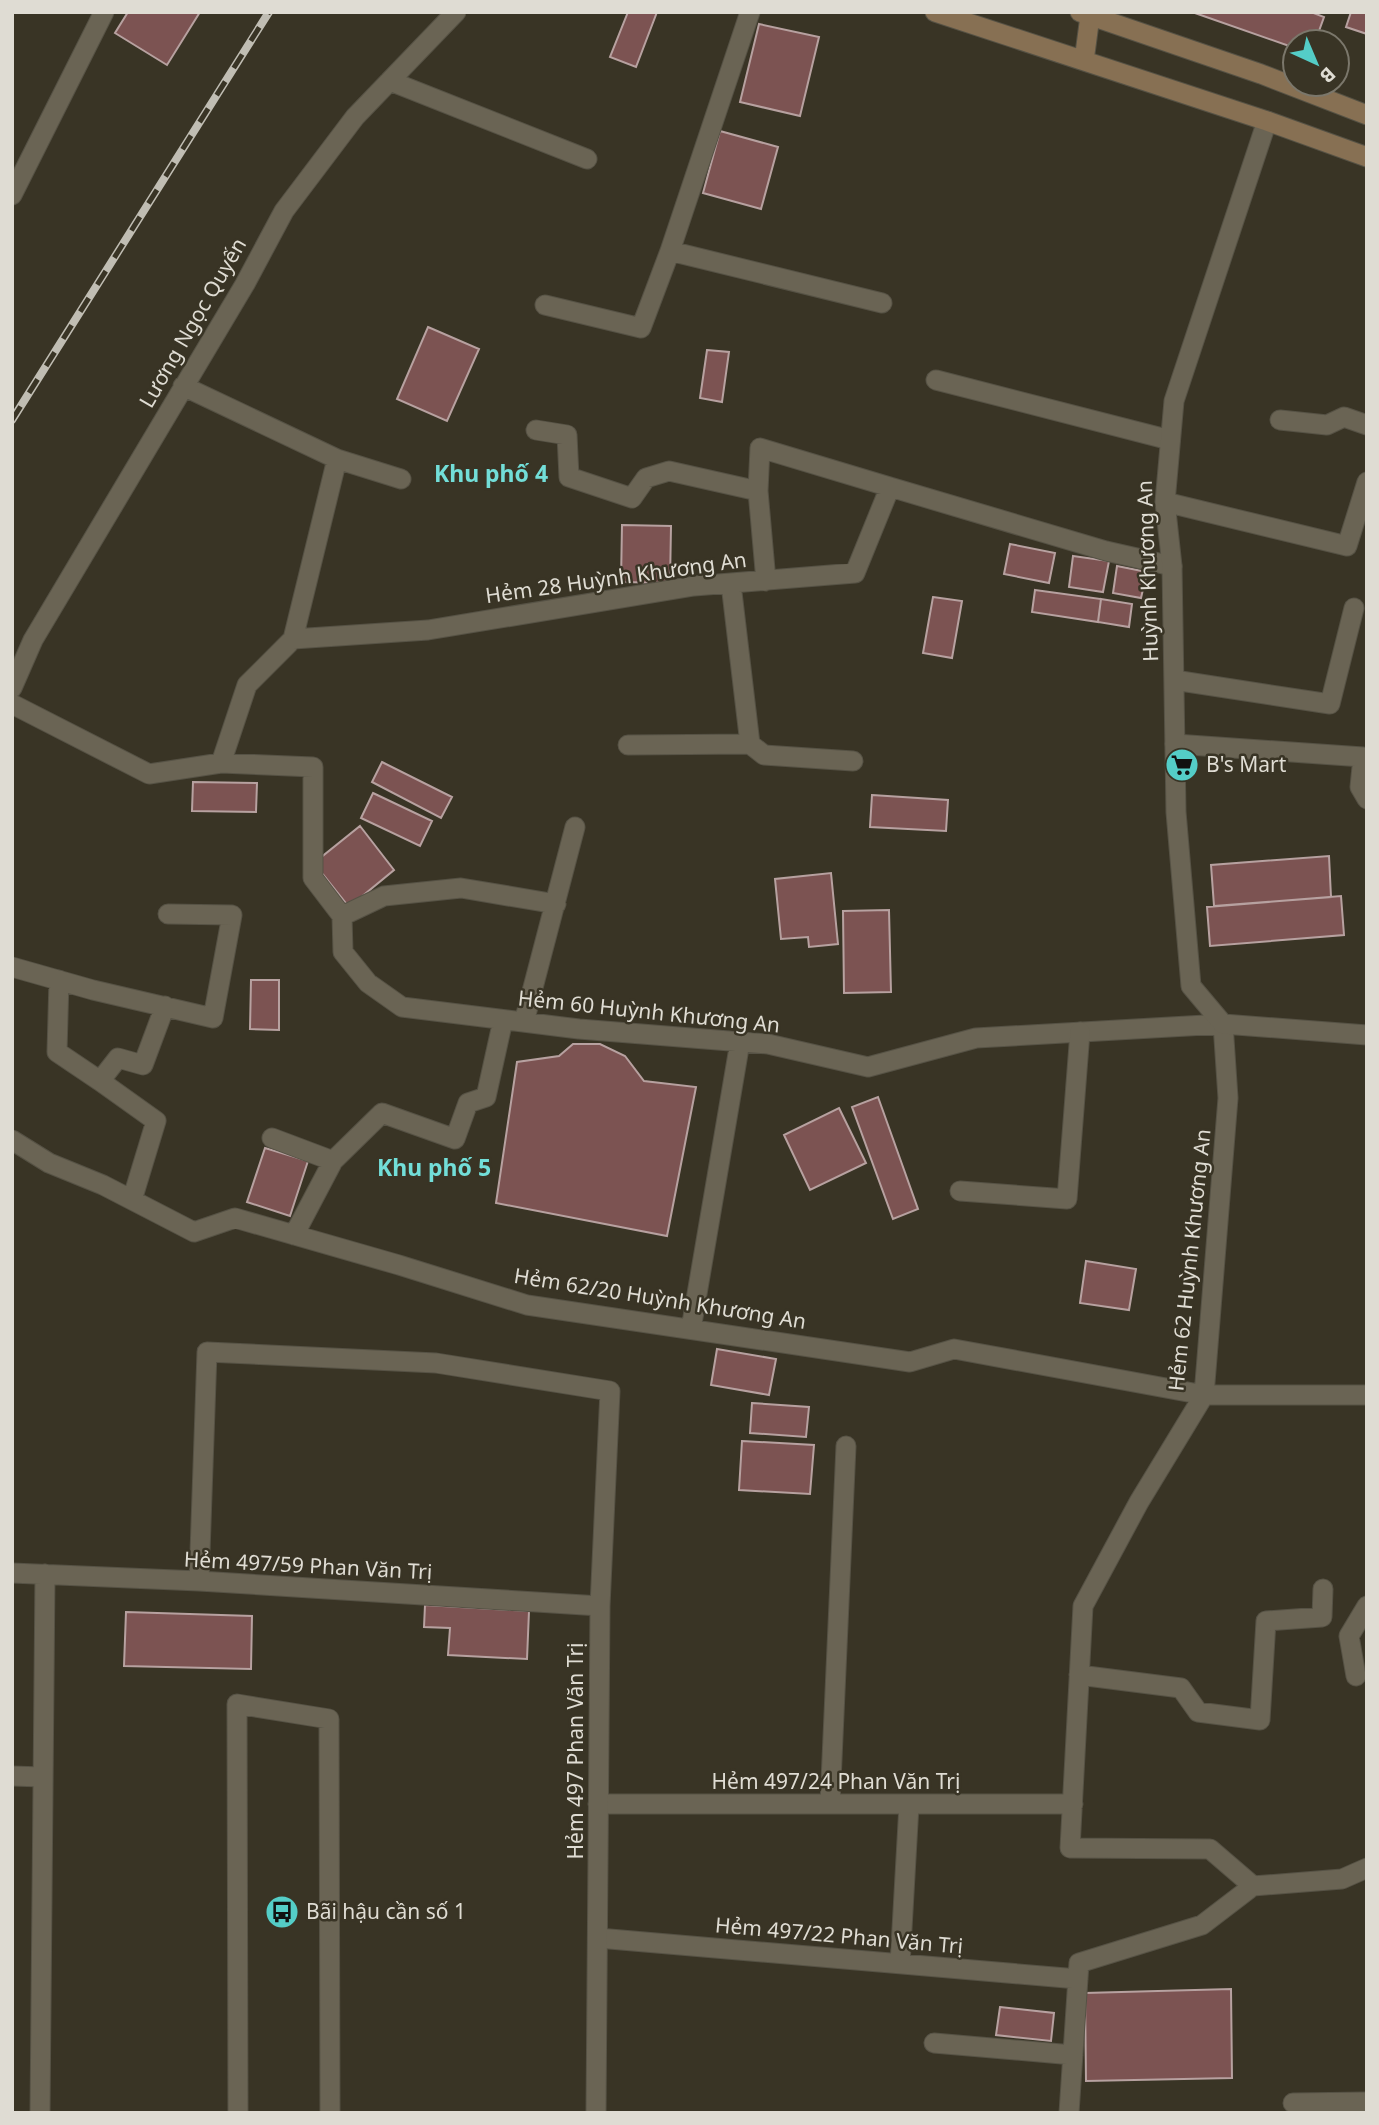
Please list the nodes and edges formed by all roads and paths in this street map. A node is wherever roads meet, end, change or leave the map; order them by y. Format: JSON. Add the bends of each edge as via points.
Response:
{"nodes":[{"id":1,"x":104,"y":12,"type":"edge"},
{"id":2,"x":456,"y":12,"type":"edge"},
{"id":3,"x":750,"y":12,"type":"edge"},
{"id":4,"x":935,"y":12,"type":"edge"},
{"id":5,"x":1087,"y":13,"type":"edge"},
{"id":6,"x":1084,"y":61,"type":"junction"},
{"id":7,"x":390,"y":81,"type":"junction"},
{"id":8,"x":1367,"y":115,"type":"edge"},
{"id":9,"x":1267,"y":121,"type":"junction"},
{"id":10,"x":1367,"y":157,"type":"edge"},
{"id":11,"x":587,"y":159,"type":"dead end"},
{"id":12,"x":12,"y":195,"type":"edge"},
{"id":13,"x":670,"y":251,"type":"junction"},
{"id":14,"x":882,"y":303,"type":"dead end"},
{"id":15,"x":545,"y":305,"type":"dead end"},
{"id":16,"x":936,"y":380,"type":"dead end"},
{"id":17,"x":183,"y":386,"type":"junction"},
{"id":18,"x":1280,"y":420,"type":"dead end"},
{"id":19,"x":1367,"y":425,"type":"edge"},
{"id":20,"x":536,"y":430,"type":"dead end"},
{"id":21,"x":1170,"y":440,"type":"junction"},
{"id":22,"x":337,"y":459,"type":"junction"},
{"id":23,"x":401,"y":478,"type":"dead end"},
{"id":24,"x":1367,"y":482,"type":"edge"},
{"id":25,"x":890,"y":488,"type":"junction"},
{"id":26,"x":758,"y":491,"type":"junction"},
{"id":27,"x":1165,"y":502,"type":"junction"},
{"id":28,"x":1172,"y":566,"type":"junction"},
{"id":29,"x":766,"y":581,"type":"junction"},
{"id":30,"x":731,"y":584,"type":"junction"},
{"id":31,"x":1354,"y":608,"type":"dead end"},
{"id":32,"x":293,"y":639,"type":"junction"},
{"id":33,"x":1174,"y":680,"type":"junction"},
{"id":34,"x":12,"y":688,"type":"edge"},
{"id":35,"x":12,"y":704,"type":"edge"},
{"id":36,"x":750,"y":744,"type":"junction"},
{"id":37,"x":1175,"y":744,"type":"junction"},
{"id":38,"x":628,"y":745,"type":"dead end"},
{"id":39,"x":853,"y":761,"type":"dead end"},
{"id":40,"x":221,"y":763,"type":"junction"},
{"id":41,"x":1367,"y":799,"type":"edge"},
{"id":42,"x":575,"y":827,"type":"dead end"},
{"id":43,"x":556,"y":904,"type":"junction"},
{"id":44,"x":168,"y":914,"type":"dead end"},
{"id":45,"x":342,"y":916,"type":"junction"},
{"id":46,"x":12,"y":967,"type":"edge"},
{"id":47,"x":59,"y":980,"type":"junction"},
{"id":48,"x":165,"y":1006,"type":"junction"},
{"id":49,"x":503,"y":1020,"type":"junction"},
{"id":50,"x":524,"y":1022,"type":"junction"},
{"id":51,"x":1223,"y":1024,"type":"junction"},
{"id":52,"x":1080,"y":1032,"type":"junction"},
{"id":53,"x":1367,"y":1035,"type":"edge"},
{"id":54,"x":740,"y":1042,"type":"junction"},
{"id":55,"x":100,"y":1081,"type":"junction"},
{"id":56,"x":272,"y":1138,"type":"dead end"},
{"id":57,"x":12,"y":1140,"type":"edge"},
{"id":58,"x":333,"y":1161,"type":"junction"},
{"id":59,"x":960,"y":1191,"type":"dead end"},
{"id":60,"x":132,"y":1200,"type":"junction"},
{"id":61,"x":294,"y":1235,"type":"junction"},
{"id":62,"x":691,"y":1329,"type":"junction"},
{"id":63,"x":1204,"y":1395,"type":"junction"},
{"id":64,"x":1367,"y":1395,"type":"edge"},
{"id":65,"x":846,"y":1446,"type":"dead end"},
{"id":66,"x":12,"y":1573,"type":"edge"},
{"id":67,"x":45,"y":1574,"type":"junction"},
{"id":68,"x":199,"y":1581,"type":"junction"},
{"id":69,"x":1323,"y":1588,"type":"dead end"},
{"id":70,"x":600,"y":1606,"type":"junction"},
{"id":71,"x":1367,"y":1606,"type":"edge"},
{"id":72,"x":1079,"y":1675,"type":"junction"},
{"id":73,"x":1356,"y":1676,"type":"dead end"},
{"id":74,"x":12,"y":1776,"type":"edge"},
{"id":75,"x":43,"y":1777,"type":"junction"},
{"id":76,"x":598,"y":1804,"type":"junction"},
{"id":77,"x":830,"y":1804,"type":"junction"},
{"id":78,"x":1073,"y":1804,"type":"junction"},
{"id":79,"x":909,"y":1805,"type":"junction"},
{"id":80,"x":1367,"y":1868,"type":"edge"},
{"id":81,"x":1253,"y":1886,"type":"junction"},
{"id":82,"x":597,"y":1938,"type":"junction"},
{"id":83,"x":900,"y":1964,"type":"junction"},
{"id":84,"x":1077,"y":1979,"type":"junction"},
{"id":85,"x":934,"y":2043,"type":"dead end"},
{"id":86,"x":1073,"y":2055,"type":"junction"},
{"id":87,"x":1367,"y":2102,"type":"edge"},
{"id":88,"x":1293,"y":2103,"type":"dead end"},
{"id":89,"x":40,"y":2113,"type":"edge"},
{"id":90,"x":238,"y":2113,"type":"edge"},
{"id":91,"x":330,"y":2113,"type":"edge"},
{"id":92,"x":596,"y":2113,"type":"edge"},
{"id":93,"x":1069,"y":2113,"type":"edge"}],
"edges":[{"from":1,"to":12,"type":"street"},
{"from":2,"to":7,"type":"street","name":"Lương Ngọc Quyến"},
{"from":3,"to":13,"type":"street"},
{"from":4,"to":6,"type":"main road"},
{"from":5,"to":6,"type":"main road"},
{"from":5,"to":8,"type":"main road"},
{"from":6,"to":9,"type":"main road"},
{"from":7,"to":11,"type":"street"},
{"from":7,"to":17,"type":"street","name":"Lương Ngọc Quyến","via":[[355,117],[284,211]]},
{"from":9,"to":10,"type":"main road"},
{"from":9,"to":21,"type":"street","name":"Huỳnh Khương An","via":[[1174,401]]},
{"from":13,"to":14,"type":"street"},
{"from":13,"to":15,"type":"street","via":[[642,328]]},
{"from":16,"to":21,"type":"street"},
{"from":17,"to":22,"type":"street"},
{"from":17,"to":34,"type":"street","name":"Lương Ngọc Quyến","via":[[33,640]]},
{"from":18,"to":19,"type":"street","via":[[1327,425],[1344,417]]},
{"from":20,"to":26,"type":"street","via":[[567,435],[569,477],[632,498],[646,478],[669,471]]},
{"from":21,"to":27,"type":"street","name":"Huỳnh Khương An"},
{"from":22,"to":23,"type":"street"},
{"from":22,"to":32,"type":"street"},
{"from":24,"to":27,"type":"street","via":[[1347,546]]},
{"from":25,"to":26,"type":"street","via":[[760,448]]},
{"from":25,"to":28,"type":"street"},
{"from":25,"to":29,"type":"street","name":"Hẻm 28 Huỳnh Khương An","via":[[855,573]]},
{"from":26,"to":29,"type":"street"},
{"from":27,"to":28,"type":"street","name":"Huỳnh Khương An"},
{"from":28,"to":33,"type":"street","name":"Huỳnh Khương An"},
{"from":29,"to":30,"type":"street","name":"Hẻm 28 Huỳnh Khương An"},
{"from":30,"to":32,"type":"street","name":"Hẻm 28 Huỳnh Khương An","via":[[694,586],[428,630]]},
{"from":30,"to":36,"type":"street"},
{"from":31,"to":33,"type":"street","via":[[1330,704]]},
{"from":32,"to":40,"type":"street","via":[[247,685]]},
{"from":33,"to":37,"type":"street","name":"Huỳnh Khương An"},
{"from":35,"to":40,"type":"street","via":[[149,774]]},
{"from":36,"to":38,"type":"street"},
{"from":36,"to":39,"type":"street","via":[[764,755]]},
{"from":37,"to":41,"type":"street","via":[[1363,757],[1360,787]]},
{"from":37,"to":51,"type":"street","name":"Huỳnh Khương An","via":[[1191,986]]},
{"from":40,"to":45,"type":"street","via":[[313,767],[313,878]]},
{"from":42,"to":43,"type":"street"},
{"from":43,"to":45,"type":"street","via":[[461,888],[384,896]]},
{"from":43,"to":50,"type":"street"},
{"from":44,"to":48,"type":"street","via":[[232,915],[213,1017]]},
{"from":45,"to":49,"type":"street","name":"Hẻm 60 Huỳnh Khương An","via":[[343,952],[368,984],[402,1007]]},
{"from":46,"to":47,"type":"street"},
{"from":47,"to":48,"type":"street"},
{"from":47,"to":55,"type":"street","via":[[57,1052]]},
{"from":48,"to":55,"type":"street","via":[[143,1065],[118,1058]]},
{"from":49,"to":50,"type":"street","name":"Hẻm 60 Huỳnh Khương An"},
{"from":49,"to":58,"type":"street","via":[[486,1097],[468,1103],[455,1139],[382,1113]]},
{"from":50,"to":54,"type":"street","name":"Hẻm 60 Huỳnh Khương An"},
{"from":51,"to":52,"type":"street","name":"Hẻm 60 Huỳnh Khương An"},
{"from":51,"to":53,"type":"street","name":"Hẻm 60 Huỳnh Khương An"},
{"from":51,"to":63,"type":"street","name":"Hẻm 62 Huỳnh Khương An","via":[[1228,1098]]},
{"from":52,"to":54,"type":"street","name":"Hẻm 60 Huỳnh Khương An","via":[[976,1038],[868,1067]]},
{"from":52,"to":59,"type":"street","via":[[1067,1199]]},
{"from":54,"to":62,"type":"street"},
{"from":55,"to":60,"type":"street","via":[[156,1121]]},
{"from":56,"to":58,"type":"street"},
{"from":57,"to":60,"type":"street","name":"Hẻm 62/20 Huỳnh Khương An","via":[[49,1163]]},
{"from":58,"to":61,"type":"street"},
{"from":60,"to":61,"type":"street","name":"Hẻm 62/20 Huỳnh Khương An","via":[[194,1232],[235,1218]]},
{"from":61,"to":62,"type":"street","name":"Hẻm 62/20 Huỳnh Khương An","via":[[527,1305]]},
{"from":62,"to":63,"type":"street","name":"Hẻm 62/20 Huỳnh Khương An","via":[[910,1362],[954,1349]]},
{"from":63,"to":64,"type":"street","name":"Hẻm 62/20 Huỳnh Khương An"},
{"from":63,"to":72,"type":"street","name":"Hẻm 62 Huỳnh Khương An","via":[[1083,1606]]},
{"from":65,"to":77,"type":"street"},
{"from":66,"to":67,"type":"street","name":"Hẻm 497/59 Phan Văn Trị"},
{"from":67,"to":68,"type":"street","name":"Hẻm 497/59 Phan Văn Trị"},
{"from":67,"to":75,"type":"street"},
{"from":68,"to":70,"type":"street","name":"Hẻm 497/59 Phan Văn Trị"},
{"from":68,"to":70,"type":"street","name":"Hẻm 497 Phan Văn Trị","via":[[207,1352],[436,1363],[610,1391]]},
{"from":69,"to":72,"type":"street","via":[[1322,1617],[1266,1621],[1260,1720],[1198,1712],[1181,1688]]},
{"from":70,"to":76,"type":"street","name":"Hẻm 497 Phan Văn Trị"},
{"from":71,"to":73,"type":"street","via":[[1349,1636]]},
{"from":72,"to":78,"type":"street","name":"Hẻm 62 Huỳnh Khương An"},
{"from":74,"to":75,"type":"street"},
{"from":75,"to":89,"type":"street"},
{"from":76,"to":77,"type":"street","name":"Hẻm 497/24 Phan Văn Trị"},
{"from":76,"to":82,"type":"street","name":"Hẻm 497 Phan Văn Trị"},
{"from":77,"to":79,"type":"street","name":"Hẻm 497/24 Phan Văn Trị"},
{"from":78,"to":79,"type":"street","name":"Hẻm 497/24 Phan Văn Trị"},
{"from":78,"to":81,"type":"street","name":"Hẻm 62 Huỳnh Khương An","via":[[1070,1847],[1210,1849]]},
{"from":79,"to":83,"type":"street"},
{"from":80,"to":81,"type":"street","via":[[1342,1880]]},
{"from":81,"to":84,"type":"street","via":[[1202,1925],[1079,1963]]},
{"from":82,"to":83,"type":"street","name":"Hẻm 497/22 Phan Văn Trị"},
{"from":82,"to":92,"type":"street","name":"Hẻm 497 Phan Văn Trị"},
{"from":83,"to":84,"type":"street","name":"Hẻm 497/22 Phan Văn Trị"},
{"from":84,"to":86,"type":"street"},
{"from":85,"to":86,"type":"street"},
{"from":86,"to":93,"type":"street"},
{"from":87,"to":88,"type":"street"},
{"from":90,"to":91,"type":"street","via":[[236,1704],[329,1719]]}]}
